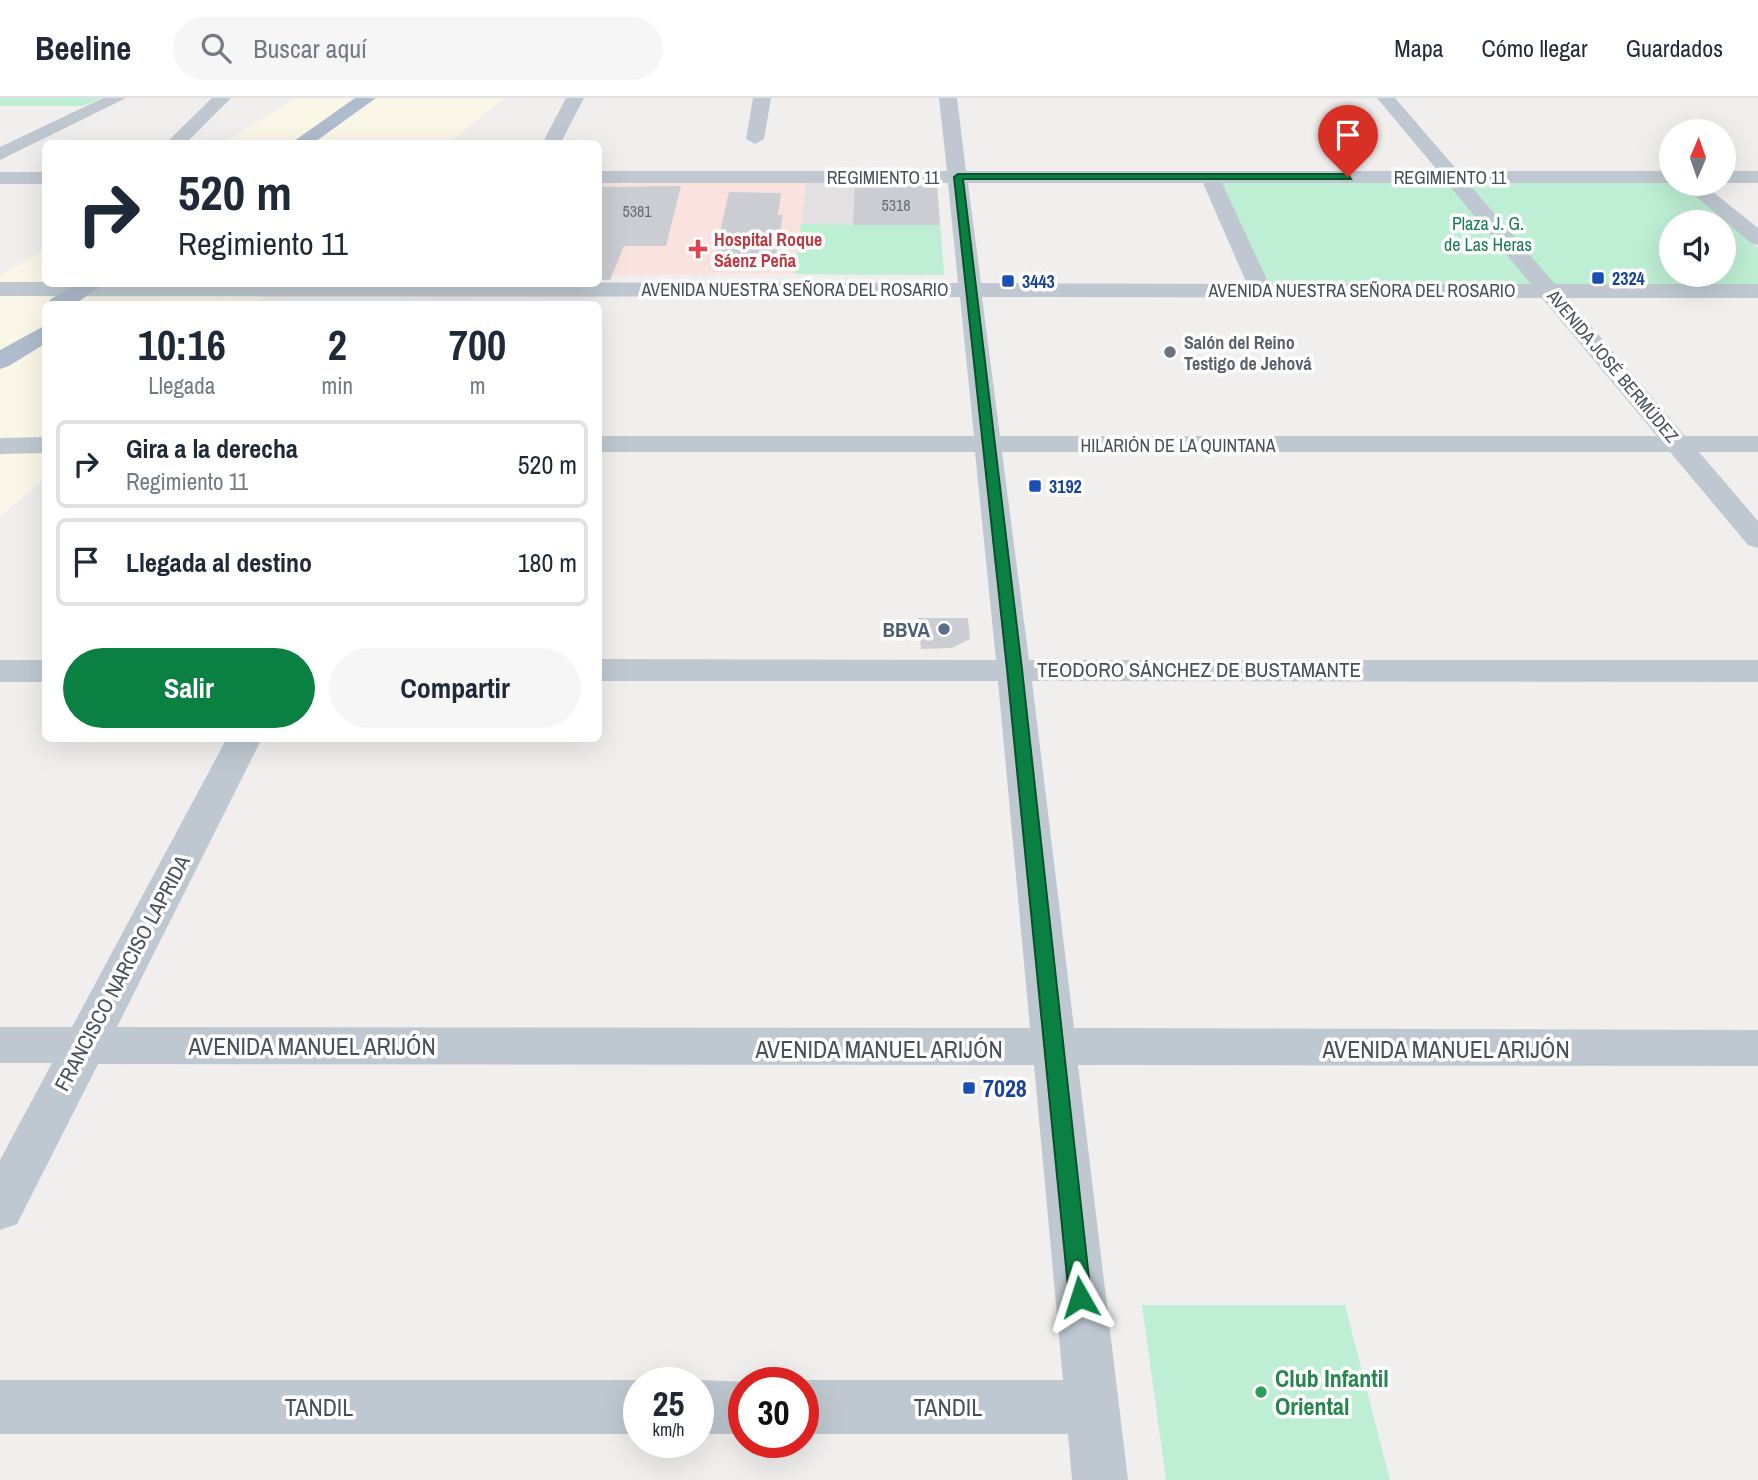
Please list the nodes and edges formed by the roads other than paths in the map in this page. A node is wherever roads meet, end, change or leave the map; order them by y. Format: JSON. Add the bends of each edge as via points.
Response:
{"nodes":[{"id":1,"x":117,"y":98,"type":"edge"},
{"id":2,"x":222,"y":98,"type":"edge"},
{"id":3,"x":367,"y":98,"type":"edge"},
{"id":4,"x":391,"y":98,"type":"edge"},
{"id":5,"x":575,"y":98,"type":"edge"},
{"id":6,"x":762,"y":98,"type":"edge"},
{"id":7,"x":948,"y":98,"type":"edge"},
{"id":8,"x":1385,"y":98,"type":"edge"},
{"id":9,"x":755,"y":139,"type":"dead end"},
{"id":10,"x":178,"y":140,"type":"edge"},
{"id":11,"x":305,"y":140,"type":"edge"},
{"id":12,"x":329,"y":140,"type":"edge"},
{"id":13,"x":553,"y":140,"type":"edge"},
{"id":14,"x":0,"y":154,"type":"edge"},
{"id":15,"x":602,"y":177,"type":"edge"},
{"id":16,"x":958,"y":177,"type":"junction"},
{"id":17,"x":1210,"y":177,"type":"junction"},
{"id":18,"x":1452,"y":177,"type":"junction"},
{"id":19,"x":1659,"y":177,"type":"edge"},
{"id":20,"x":1736,"y":177,"type":"edge"},
{"id":21,"x":1758,"y":177,"type":"edge"},
{"id":22,"x":0,"y":178,"type":"edge"},
{"id":23,"x":42,"y":178,"type":"edge"},
{"id":24,"x":1706,"y":196,"type":"edge"},
{"id":25,"x":1758,"y":239,"type":"edge"},
{"id":26,"x":0,"y":289,"type":"edge"},
{"id":27,"x":971,"y":289,"type":"junction"},
{"id":28,"x":99,"y":290,"type":"edge"},
{"id":29,"x":1261,"y":290,"type":"junction"},
{"id":30,"x":1550,"y":290,"type":"junction"},
{"id":31,"x":1758,"y":290,"type":"edge"},
{"id":32,"x":480,"y":292,"type":"edge"},
{"id":33,"x":68,"y":301,"type":"edge"},
{"id":34,"x":42,"y":316,"type":"edge"},
{"id":35,"x":42,"y":335,"type":"edge"},
{"id":36,"x":0,"y":342,"type":"edge"},
{"id":37,"x":0,"y":361,"type":"edge"},
{"id":38,"x":602,"y":444,"type":"edge"},
{"id":39,"x":1678,"y":444,"type":"junction"},
{"id":40,"x":1758,"y":444,"type":"edge"},
{"id":41,"x":42,"y":445,"type":"edge"},
{"id":42,"x":988,"y":445,"type":"junction"},
{"id":43,"x":0,"y":446,"type":"edge"},
{"id":44,"x":1758,"y":539,"type":"edge"},
{"id":45,"x":1014,"y":669,"type":"junction"},
{"id":46,"x":602,"y":670,"type":"edge"},
{"id":47,"x":0,"y":671,"type":"edge"},
{"id":48,"x":42,"y":671,"type":"edge"},
{"id":49,"x":1758,"y":671,"type":"edge"},
{"id":50,"x":243,"y":742,"type":"edge"},
{"id":51,"x":0,"y":1045,"type":"edge"},
{"id":52,"x":84,"y":1045,"type":"junction"},
{"id":53,"x":1758,"y":1048,"type":"edge"},
{"id":54,"x":1053,"y":1049,"type":"junction"},
{"id":55,"x":0,"y":1208,"type":"edge"},
{"id":56,"x":0,"y":1406,"type":"edge"},
{"id":57,"x":623,"y":1407,"type":"edge"},
{"id":58,"x":819,"y":1407,"type":"edge"},
{"id":59,"x":1092,"y":1407,"type":"junction"},
{"id":60,"x":1100,"y":1480,"type":"edge"}],
"edges":[{"from":1,"to":14,"type":"street"},
{"from":2,"to":10,"type":"street"},
{"from":3,"to":11,"type":"main road"},
{"from":4,"to":12,"type":"main road"},
{"from":5,"to":13,"type":"street"},
{"from":6,"to":9,"type":"street"},
{"from":7,"to":16,"type":"street"},
{"from":8,"to":18,"type":"street","name":"AVENIDA JOSÉ BERMÚDEZ"},
{"from":15,"to":16,"type":"street","name":"REGIMIENTO 11"},
{"from":16,"to":17,"type":"street","name":"REGIMIENTO 11"},
{"from":16,"to":27,"type":"street"},
{"from":17,"to":18,"type":"street","name":"REGIMIENTO 11"},
{"from":17,"to":29,"type":"street"},
{"from":18,"to":19,"type":"street","name":"REGIMIENTO 11"},
{"from":18,"to":30,"type":"street","name":"AVENIDA JOSÉ BERMÚDEZ"},
{"from":20,"to":21,"type":"street"},
{"from":22,"to":23,"type":"street"},
{"from":24,"to":25,"type":"street"},
{"from":26,"to":28,"type":"street","name":"AVENIDA NUESTRA SEÑORA DEL ROSARIO"},
{"from":27,"to":29,"type":"street","name":"AVENIDA NUESTRA SEÑORA DEL ROSARIO"},
{"from":27,"to":32,"type":"street","name":"AVENIDA NUESTRA SEÑORA DEL ROSARIO"},
{"from":27,"to":42,"type":"street"},
{"from":28,"to":32,"type":"street","name":"AVENIDA NUESTRA SEÑORA DEL ROSARIO"},
{"from":28,"to":33,"type":"main road"},
{"from":29,"to":30,"type":"street","name":"AVENIDA NUESTRA SEÑORA DEL ROSARIO"},
{"from":30,"to":31,"type":"street","name":"AVENIDA NUESTRA SEÑORA DEL ROSARIO"},
{"from":30,"to":39,"type":"street","name":"AVENIDA JOSÉ BERMÚDEZ"},
{"from":34,"to":36,"type":"main road"},
{"from":35,"to":37,"type":"main road"},
{"from":38,"to":42,"type":"street","name":"HILARIÓN DE LA QUINTANA"},
{"from":39,"to":40,"type":"street","name":"HILARIÓN DE LA QUINTANA"},
{"from":39,"to":42,"type":"street","name":"HILARIÓN DE LA QUINTANA"},
{"from":39,"to":44,"type":"street","name":"AVENIDA JOSÉ BERMÚDEZ"},
{"from":41,"to":43,"type":"street"},
{"from":42,"to":45,"type":"street"},
{"from":45,"to":46,"type":"street","name":"TEODORO SÁNCHEZ DE BUSTAMANTE"},
{"from":45,"to":49,"type":"street","name":"TEODORO SÁNCHEZ DE BUSTAMANTE"},
{"from":45,"to":54,"type":"street"},
{"from":47,"to":48,"type":"street"},
{"from":50,"to":52,"type":"street","name":"FRANCISCO NARCISO LAPRIDA"},
{"from":51,"to":52,"type":"street","name":"AVENIDA MANUEL ARIJÓN"},
{"from":52,"to":54,"type":"street","name":"AVENIDA MANUEL ARIJÓN"},
{"from":52,"to":55,"type":"street","name":"FRANCISCO NARCISO LAPRIDA"},
{"from":53,"to":54,"type":"street","name":"AVENIDA MANUEL ARIJÓN"},
{"from":54,"to":59,"type":"street"},
{"from":56,"to":57,"type":"street","name":"TANDIL"},
{"from":58,"to":59,"type":"street","name":"TANDIL"},
{"from":59,"to":60,"type":"street"}]}
